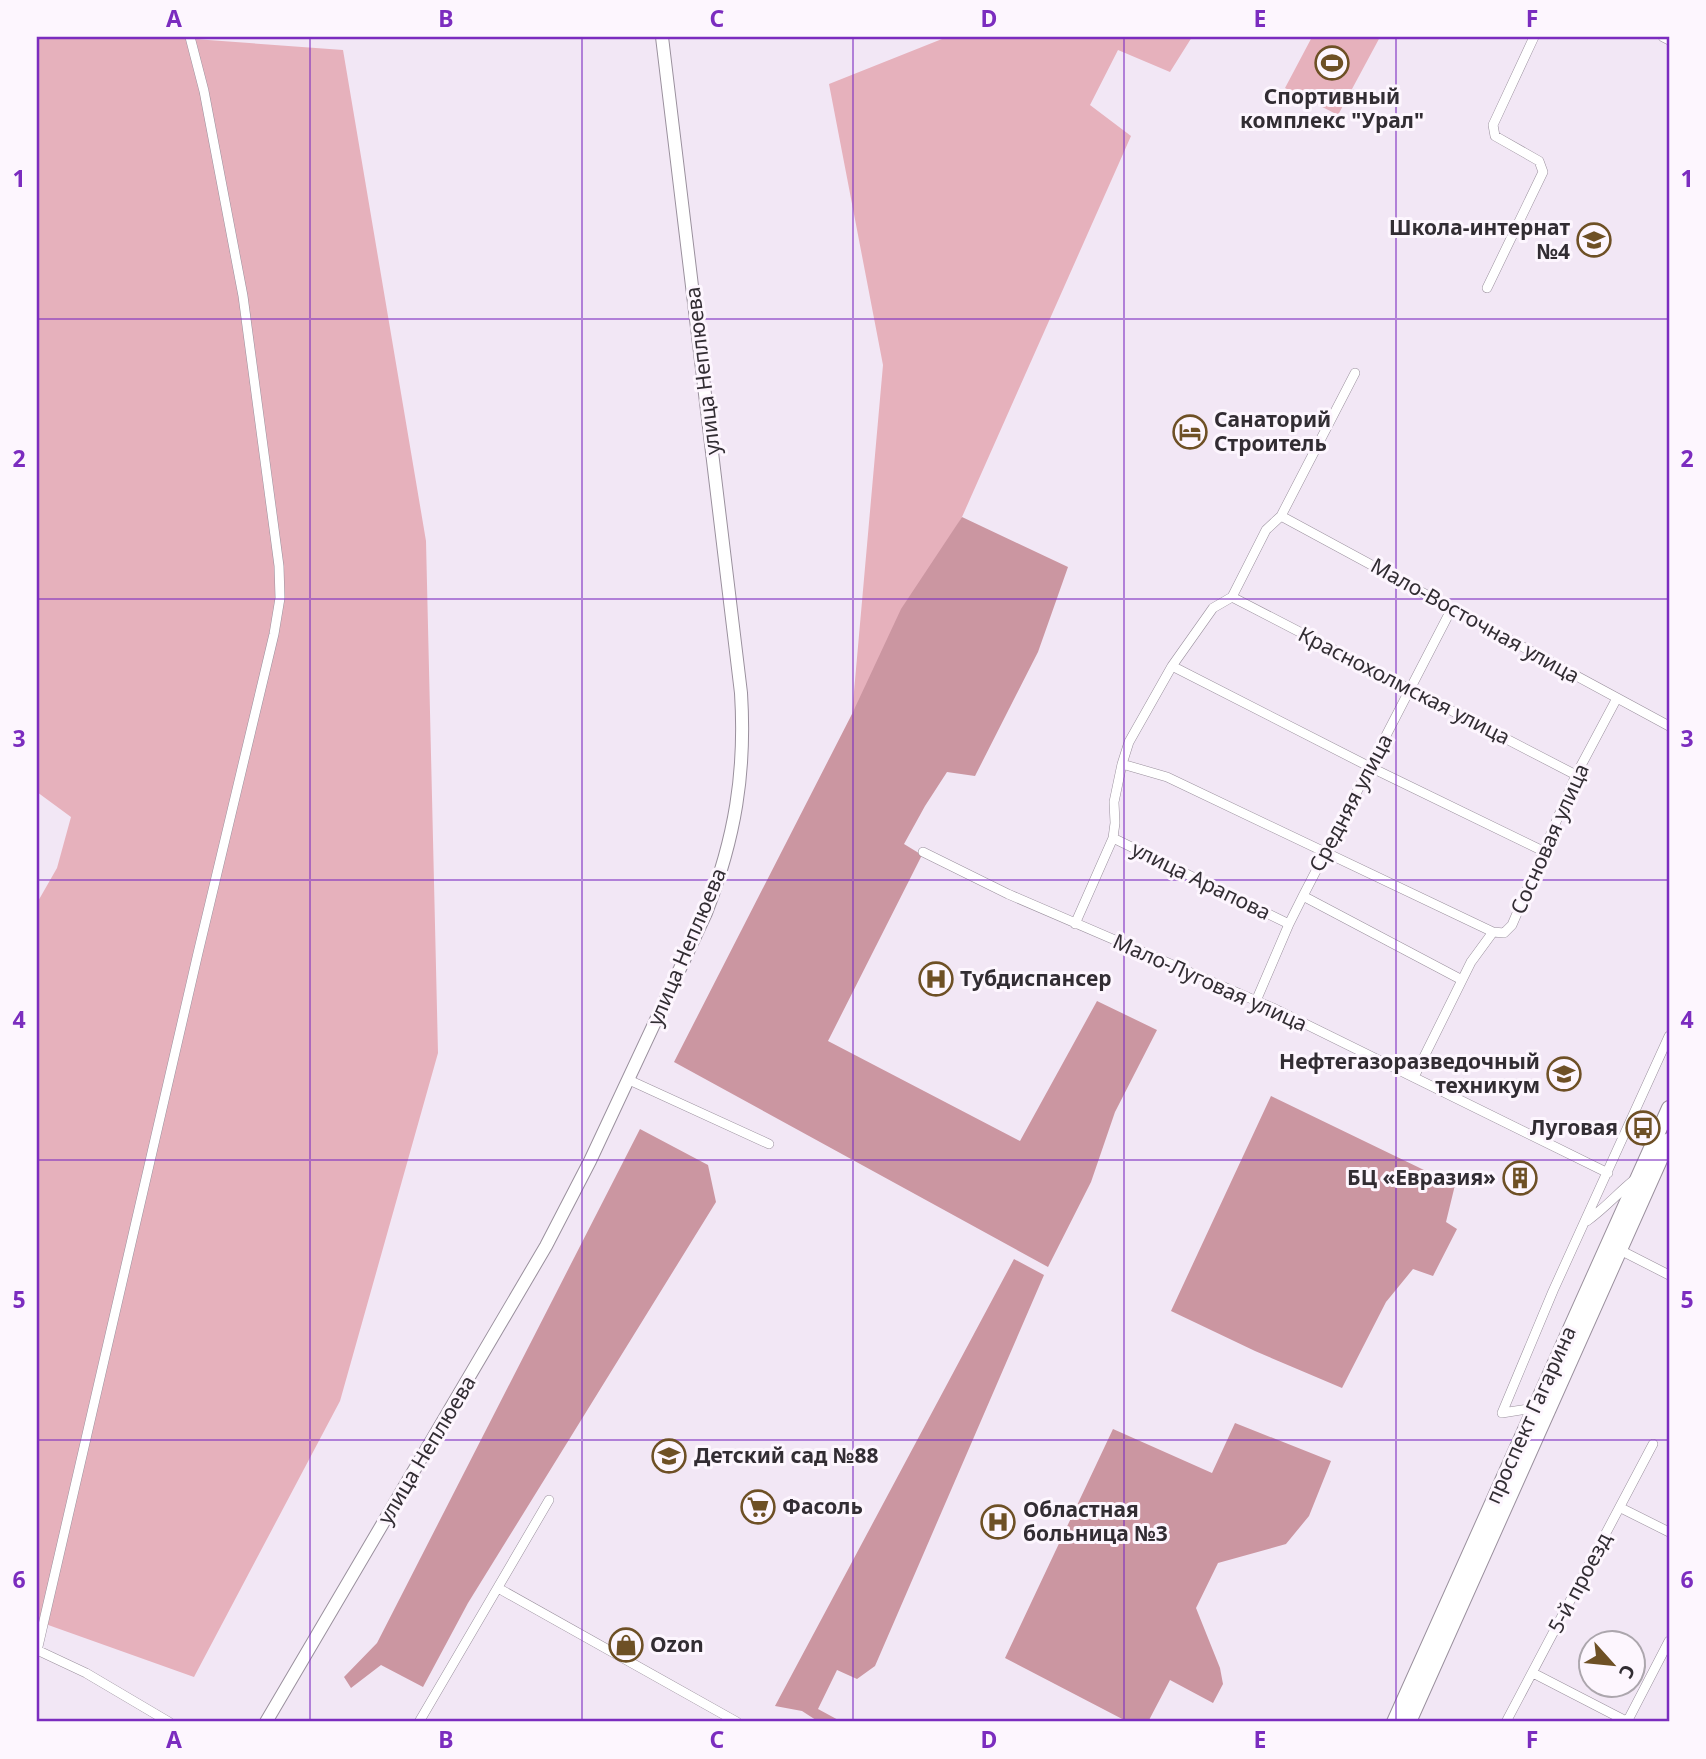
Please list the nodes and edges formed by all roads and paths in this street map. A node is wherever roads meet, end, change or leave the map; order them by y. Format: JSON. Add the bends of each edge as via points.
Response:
{"nodes":[{"id":1,"x":190,"y":37,"type":"edge"},
{"id":2,"x":662,"y":37,"type":"edge"},
{"id":3,"x":1534,"y":37,"type":"edge"},
{"id":4,"x":1663,"y":37,"type":"edge"},
{"id":5,"x":1669,"y":40,"type":"edge"},
{"id":6,"x":1487,"y":288,"type":"dead end"},
{"id":7,"x":1355,"y":373,"type":"dead end"},
{"id":8,"x":1281,"y":516,"type":"junction"},
{"id":9,"x":1232,"y":597,"type":"junction"},
{"id":10,"x":1452,"y":608,"type":"junction"},
{"id":11,"x":1172,"y":666,"type":"junction"},
{"id":12,"x":1411,"y":689,"type":"junction"},
{"id":13,"x":1617,"y":698,"type":"junction"},
{"id":14,"x":1669,"y":726,"type":"edge"},
{"id":15,"x":1122,"y":764,"type":"junction"},
{"id":16,"x":1370,"y":767,"type":"junction"},
{"id":17,"x":1576,"y":775,"type":"junction"},
{"id":18,"x":1113,"y":838,"type":"junction"},
{"id":19,"x":1543,"y":850,"type":"junction"},
{"id":20,"x":923,"y":852,"type":"dead end"},
{"id":21,"x":1324,"y":853,"type":"junction"},
{"id":22,"x":1303,"y":896,"type":"junction"},
{"id":23,"x":1075,"y":924,"type":"junction"},
{"id":24,"x":1289,"y":924,"type":"junction"},
{"id":25,"x":1493,"y":932,"type":"junction"},
{"id":26,"x":1462,"y":980,"type":"junction"},
{"id":27,"x":1256,"y":1001,"type":"junction"},
{"id":28,"x":1669,"y":1036,"type":"edge"},
{"id":29,"x":1414,"y":1077,"type":"junction"},
{"id":30,"x":629,"y":1080,"type":"junction"},
{"id":31,"x":1669,"y":1108,"type":"edge"},
{"id":32,"x":1669,"y":1140,"type":"edge"},
{"id":33,"x":769,"y":1144,"type":"dead end"},
{"id":34,"x":1608,"y":1173,"type":"junction"},
{"id":35,"x":1638,"y":1177,"type":"junction"},
{"id":36,"x":1586,"y":1222,"type":"junction"},
{"id":37,"x":1620,"y":1250,"type":"junction"},
{"id":38,"x":1669,"y":1275,"type":"edge"},
{"id":39,"x":1534,"y":1408,"type":"junction"},
{"id":40,"x":1653,"y":1444,"type":"dead end"},
{"id":41,"x":549,"y":1500,"type":"dead end"},
{"id":42,"x":1621,"y":1508,"type":"junction"},
{"id":43,"x":1669,"y":1532,"type":"edge"},
{"id":44,"x":498,"y":1588,"type":"junction"},
{"id":45,"x":1669,"y":1641,"type":"edge"},
{"id":46,"x":37,"y":1651,"type":"edge"},
{"id":47,"x":1532,"y":1673,"type":"junction"},
{"id":48,"x":169,"y":1722,"type":"edge"},
{"id":49,"x":266,"y":1722,"type":"edge"},
{"id":50,"x":419,"y":1722,"type":"edge"},
{"id":51,"x":737,"y":1722,"type":"edge"},
{"id":52,"x":1394,"y":1722,"type":"edge"},
{"id":53,"x":1409,"y":1722,"type":"edge"},
{"id":54,"x":1506,"y":1722,"type":"edge"},
{"id":55,"x":1627,"y":1722,"type":"edge"}],
"edges":[{"from":1,"to":46,"type":"street","via":[[243,296],[280,598]]},
{"from":2,"to":30,"type":"main road","name":"улица Неплюева","via":[[734,623],[743,749],[734,821],[715,888]]},
{"from":3,"to":6,"type":"street","via":[[1493,125],[1495,136],[1539,161],[1543,172]]},
{"from":4,"to":5,"type":"street"},
{"from":7,"to":8,"type":"street"},
{"from":8,"to":9,"type":"street","via":[[1266,530]]},
{"from":8,"to":10,"type":"street","name":"Мало-Восточная улица"},
{"from":9,"to":11,"type":"street","via":[[1213,608]]},
{"from":9,"to":12,"type":"street","name":"Краснохолмская улица"},
{"from":10,"to":12,"type":"street","name":"Средняя улица"},
{"from":10,"to":13,"type":"street","name":"Мало-Восточная улица"},
{"from":11,"to":15,"type":"street","via":[[1129,742]]},
{"from":11,"to":16,"type":"street"},
{"from":12,"to":16,"type":"street","name":"Средняя улица"},
{"from":12,"to":17,"type":"street","name":"Краснохолмская улица"},
{"from":13,"to":14,"type":"street","name":"Мало-Восточная улица"},
{"from":13,"to":17,"type":"street","name":"Сосновая улица"},
{"from":15,"to":18,"type":"street"},
{"from":15,"to":21,"type":"street","via":[[1167,777]]},
{"from":16,"to":19,"type":"street"},
{"from":16,"to":21,"type":"street","name":"Средняя улица"},
{"from":17,"to":19,"type":"street","name":"Сосновая улица"},
{"from":18,"to":23,"type":"street"},
{"from":18,"to":24,"type":"street","name":"улица Арапова"},
{"from":19,"to":25,"type":"street","name":"Сосновая улица","via":[[1512,925],[1504,933]]},
{"from":20,"to":23,"type":"street","name":"Мало-Луговая улица"},
{"from":21,"to":22,"type":"street","name":"Средняя улица"},
{"from":21,"to":25,"type":"street"},
{"from":22,"to":24,"type":"street","name":"Средняя улица"},
{"from":22,"to":26,"type":"street","name":"улица Арапова"},
{"from":23,"to":27,"type":"street","name":"Мало-Луговая улица"},
{"from":24,"to":27,"type":"street","name":"Средняя улица"},
{"from":25,"to":26,"type":"street","name":"Сосновая улица"},
{"from":26,"to":29,"type":"street","name":"Сосновая улица"},
{"from":27,"to":29,"type":"street","name":"Мало-Луговая улица"},
{"from":28,"to":34,"type":"street"},
{"from":29,"to":34,"type":"street","name":"Мало-Луговая улица"},
{"from":30,"to":33,"type":"street"},
{"from":30,"to":49,"type":"main road","name":"улица Неплюева","via":[[546,1246]]},
{"from":31,"to":35,"type":"main road","name":"проспект Гагарина"},
{"from":32,"to":37,"type":"main road","name":"проспект Гагарина"},
{"from":34,"to":36,"type":"street"},
{"from":35,"to":36,"type":"street"},
{"from":35,"to":39,"type":"main road","name":"проспект Гагарина"},
{"from":36,"to":39,"type":"street","via":[[1502,1413]]},
{"from":37,"to":38,"type":"street"},
{"from":37,"to":53,"type":"main road","name":"проспект Гагарина"},
{"from":39,"to":52,"type":"main road","name":"проспект Гагарина"},
{"from":40,"to":42,"type":"street","name":"5-й проезд"},
{"from":41,"to":44,"type":"street"},
{"from":42,"to":43,"type":"street"},
{"from":42,"to":47,"type":"street","name":"5-й проезд"},
{"from":44,"to":50,"type":"street"},
{"from":44,"to":51,"type":"street"},
{"from":45,"to":55,"type":"street"},
{"from":46,"to":48,"type":"street","via":[[86,1673]]},
{"from":47,"to":54,"type":"street","name":"5-й проезд"},
{"from":47,"to":55,"type":"street"}]}
